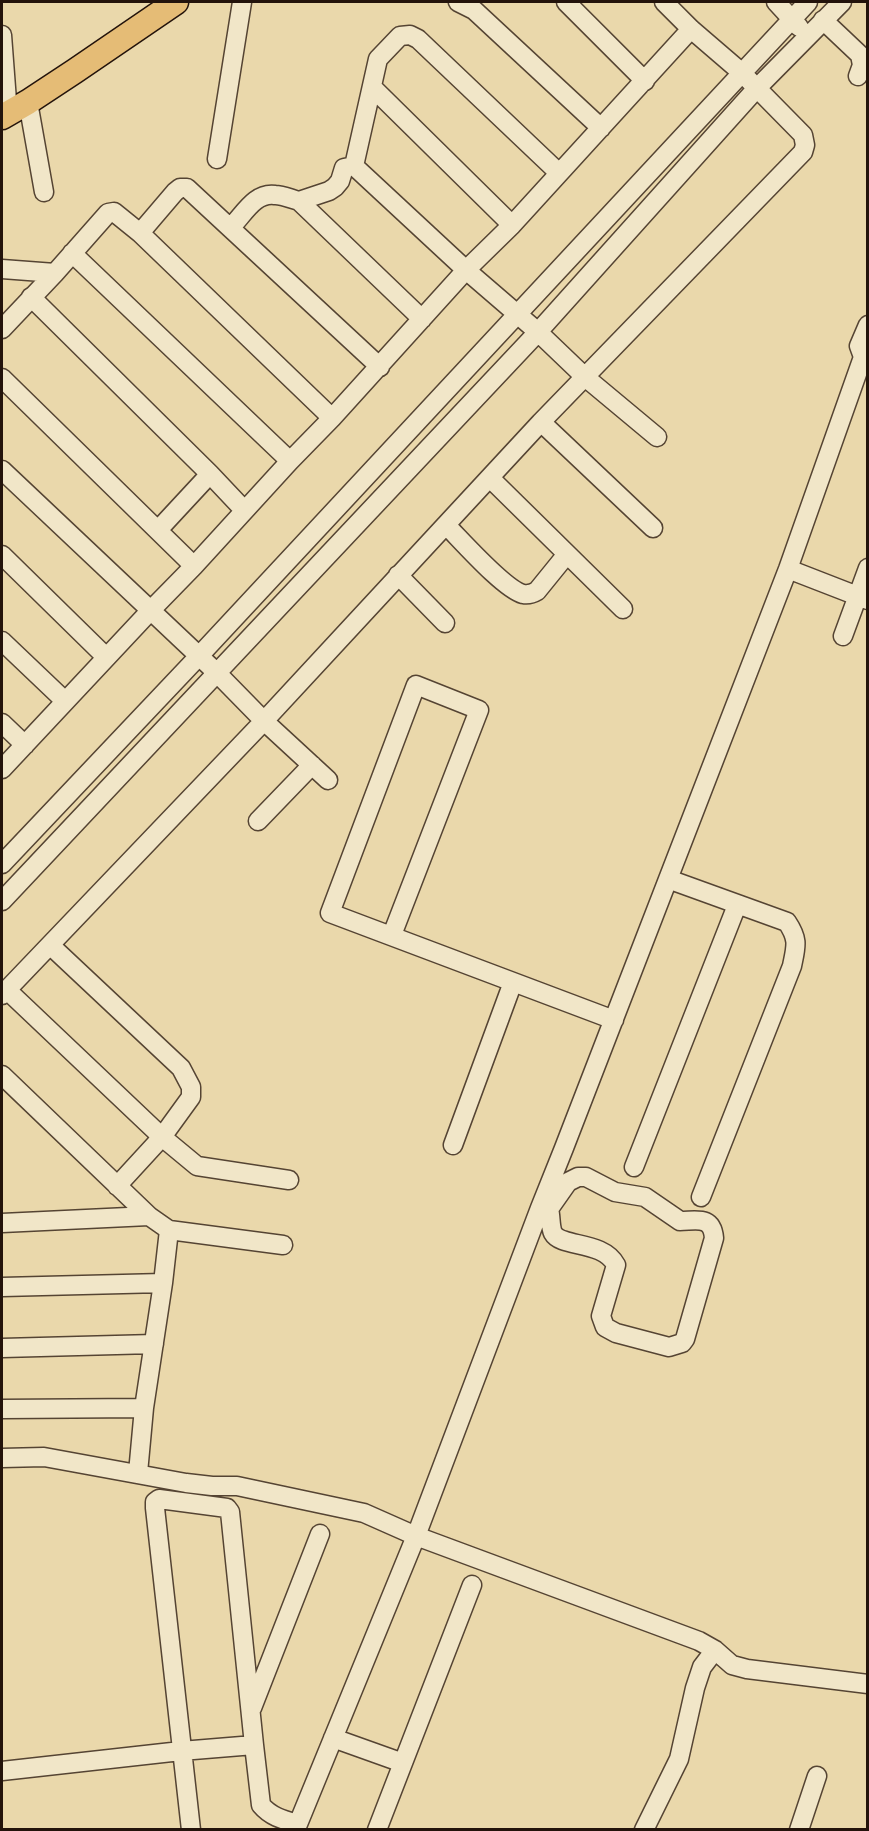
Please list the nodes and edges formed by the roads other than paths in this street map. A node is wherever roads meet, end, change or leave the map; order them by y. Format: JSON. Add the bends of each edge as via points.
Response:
{"nodes":[{"id":1,"x":176,"y":2,"type":"edge"},
{"id":2,"x":242,"y":2,"type":"edge"},
{"id":3,"x":458,"y":2,"type":"edge"},
{"id":4,"x":566,"y":2,"type":"edge"},
{"id":5,"x":664,"y":2,"type":"edge"},
{"id":6,"x":776,"y":2,"type":"edge"},
{"id":7,"x":808,"y":2,"type":"edge"},
{"id":8,"x":842,"y":2,"type":"edge"},
{"id":9,"x":792,"y":19,"type":"junction"},
{"id":10,"x":823,"y":20,"type":"junction"},
{"id":11,"x":691,"y":29,"type":"junction"},
{"id":12,"x":2,"y":35,"type":"edge"},
{"id":13,"x":807,"y":37,"type":"junction"},
{"id":14,"x":741,"y":72,"type":"junction"},
{"id":15,"x":858,"y":76,"type":"dead end"},
{"id":16,"x":645,"y":81,"type":"junction"},
{"id":17,"x":372,"y":87,"type":"junction"},
{"id":18,"x":757,"y":88,"type":"junction"},
{"id":19,"x":13,"y":111,"type":"edge"},
{"id":20,"x":601,"y":128,"type":"junction"},
{"id":21,"x":217,"y":159,"type":"dead end"},
{"id":22,"x":354,"y":166,"type":"junction"},
{"id":23,"x":560,"y":173,"type":"junction"},
{"id":24,"x":44,"y":192,"type":"dead end"},
{"id":25,"x":299,"y":201,"type":"junction"},
{"id":26,"x":512,"y":225,"type":"junction"},
{"id":27,"x":230,"y":228,"type":"junction"},
{"id":28,"x":140,"y":233,"type":"junction"},
{"id":29,"x":72,"y":253,"type":"junction"},
{"id":30,"x":2,"y":268,"type":"edge"},
{"id":31,"x":466,"y":270,"type":"junction"},
{"id":32,"x":55,"y":273,"type":"junction"},
{"id":33,"x":31,"y":297,"type":"junction"},
{"id":34,"x":516,"y":314,"type":"junction"},
{"id":35,"x":422,"y":319,"type":"junction"},
{"id":36,"x":867,"y":325,"type":"edge"},
{"id":37,"x":2,"y":329,"type":"edge"},
{"id":38,"x":538,"y":332,"type":"junction"},
{"id":39,"x":865,"y":356,"type":"edge"},
{"id":40,"x":380,"y":367,"type":"junction"},
{"id":41,"x":585,"y":377,"type":"junction"},
{"id":42,"x":2,"y":378,"type":"edge"},
{"id":43,"x":332,"y":418,"type":"junction"},
{"id":44,"x":541,"y":422,"type":"junction"},
{"id":45,"x":657,"y":437,"type":"dead end"},
{"id":46,"x":290,"y":461,"type":"junction"},
{"id":47,"x":2,"y":470,"type":"edge"},
{"id":48,"x":210,"y":474,"type":"junction"},
{"id":49,"x":490,"y":478,"type":"junction"},
{"id":50,"x":244,"y":510,"type":"junction"},
{"id":51,"x":446,"y":525,"type":"junction"},
{"id":52,"x":653,"y":528,"type":"dead end"},
{"id":53,"x":159,"y":530,"type":"junction"},
{"id":54,"x":567,"y":554,"type":"junction"},
{"id":55,"x":2,"y":555,"type":"edge"},
{"id":56,"x":195,"y":566,"type":"junction"},
{"id":57,"x":867,"y":568,"type":"edge"},
{"id":58,"x":788,"y":569,"type":"junction"},
{"id":59,"x":398,"y":575,"type":"junction"},
{"id":60,"x":863,"y":598,"type":"edge"},
{"id":61,"x":623,"y":609,"type":"dead end"},
{"id":62,"x":151,"y":610,"type":"junction"},
{"id":63,"x":445,"y":622,"type":"dead end"},
{"id":64,"x":843,"y":636,"type":"dead end"},
{"id":65,"x":2,"y":641,"type":"edge"},
{"id":66,"x":199,"y":656,"type":"junction"},
{"id":67,"x":106,"y":657,"type":"junction"},
{"id":68,"x":216,"y":672,"type":"junction"},
{"id":69,"x":65,"y":701,"type":"junction"},
{"id":70,"x":264,"y":721,"type":"junction"},
{"id":71,"x":2,"y":723,"type":"edge"},
{"id":72,"x":25,"y":745,"type":"junction"},
{"id":73,"x":312,"y":765,"type":"junction"},
{"id":74,"x":2,"y":769,"type":"edge"},
{"id":75,"x":328,"y":780,"type":"dead end"},
{"id":76,"x":258,"y":821,"type":"dead end"},
{"id":77,"x":2,"y":864,"type":"edge"},
{"id":78,"x":668,"y":879,"type":"junction"},
{"id":79,"x":2,"y":901,"type":"edge"},
{"id":80,"x":737,"y":905,"type":"junction"},
{"id":81,"x":392,"y":936,"type":"junction"},
{"id":82,"x":50,"y":945,"type":"junction"},
{"id":83,"x":513,"y":982,"type":"junction"},
{"id":84,"x":4,"y":992,"type":"edge"},
{"id":85,"x":614,"y":1020,"type":"junction"},
{"id":86,"x":2,"y":1077,"type":"edge"},
{"id":87,"x":162,"y":1137,"type":"junction"},
{"id":88,"x":453,"y":1145,"type":"dead end"},
{"id":89,"x":634,"y":1167,"type":"dead end"},
{"id":90,"x":289,"y":1180,"type":"dead end"},
{"id":91,"x":117,"y":1186,"type":"junction"},
{"id":92,"x":701,"y":1197,"type":"dead end"},
{"id":93,"x":544,"y":1208,"type":"junction"},
{"id":94,"x":149,"y":1216,"type":"junction"},
{"id":95,"x":2,"y":1223,"type":"edge"},
{"id":96,"x":168,"y":1230,"type":"junction"},
{"id":97,"x":283,"y":1245,"type":"dead end"},
{"id":98,"x":163,"y":1282,"type":"junction"},
{"id":99,"x":2,"y":1287,"type":"edge"},
{"id":100,"x":154,"y":1344,"type":"junction"},
{"id":101,"x":2,"y":1348,"type":"edge"},
{"id":102,"x":144,"y":1408,"type":"junction"},
{"id":103,"x":2,"y":1409,"type":"edge"},
{"id":104,"x":2,"y":1458,"type":"edge"},
{"id":105,"x":138,"y":1473,"type":"junction"},
{"id":106,"x":320,"y":1534,"type":"dead end"},
{"id":107,"x":416,"y":1536,"type":"junction"},
{"id":108,"x":472,"y":1586,"type":"dead end"},
{"id":109,"x":715,"y":1650,"type":"junction"},
{"id":110,"x":867,"y":1684,"type":"edge"},
{"id":111,"x":250,"y":1712,"type":"junction"},
{"id":112,"x":333,"y":1738,"type":"junction"},
{"id":113,"x":254,"y":1745,"type":"junction"},
{"id":114,"x":181,"y":1751,"type":"junction"},
{"id":115,"x":403,"y":1763,"type":"junction"},
{"id":116,"x":2,"y":1771,"type":"edge"},
{"id":117,"x":817,"y":1776,"type":"dead end"},
{"id":118,"x":261,"y":1805,"type":"junction"},
{"id":119,"x":297,"y":1827,"type":"edge"},
{"id":120,"x":191,"y":1830,"type":"edge"},
{"id":121,"x":264,"y":1830,"type":"edge"},
{"id":122,"x":377,"y":1830,"type":"edge"},
{"id":123,"x":645,"y":1830,"type":"edge"},
{"id":124,"x":800,"y":1830,"type":"edge"}],
"edges":[{"from":1,"to":19,"type":"main road"},
{"from":2,"to":21,"type":"street"},
{"from":3,"to":20,"type":"street","via":[[474,10]]},
{"from":4,"to":16,"type":"street"},
{"from":5,"to":11,"type":"street"},
{"from":6,"to":9,"type":"street"},
{"from":7,"to":9,"type":"street"},
{"from":8,"to":10,"type":"street"},
{"from":9,"to":13,"type":"street"},
{"from":9,"to":14,"type":"street"},
{"from":10,"to":13,"type":"street"},
{"from":10,"to":15,"type":"street","via":[[860,55]]},
{"from":11,"to":14,"type":"street"},
{"from":11,"to":16,"type":"street"},
{"from":12,"to":19,"type":"street"},
{"from":13,"to":18,"type":"street"},
{"from":14,"to":18,"type":"street"},
{"from":14,"to":34,"type":"street"},
{"from":16,"to":20,"type":"street"},
{"from":17,"to":22,"type":"street"},
{"from":17,"to":23,"type":"street","via":[[382,53],[400,36],[414,36]]},
{"from":17,"to":26,"type":"street"},
{"from":18,"to":38,"type":"street"},
{"from":18,"to":41,"type":"street","via":[[803,135],[802,152]]},
{"from":19,"to":24,"type":"street"},
{"from":20,"to":23,"type":"street"},
{"from":22,"to":25,"type":"street","via":[[344,168],[340,181],[329,191]]},
{"from":22,"to":31,"type":"street"},
{"from":23,"to":26,"type":"street"},
{"from":25,"to":27,"type":"street","via":[[263,196]]},
{"from":25,"to":35,"type":"street"},
{"from":26,"to":31,"type":"street"},
{"from":27,"to":28,"type":"street","via":[[186,188],[175,192]]},
{"from":27,"to":40,"type":"street"},
{"from":28,"to":29,"type":"street","via":[[114,212],[108,213]]},
{"from":28,"to":43,"type":"street"},
{"from":29,"to":32,"type":"street"},
{"from":29,"to":46,"type":"street"},
{"from":30,"to":32,"type":"street"},
{"from":31,"to":34,"type":"street"},
{"from":31,"to":35,"type":"street"},
{"from":32,"to":33,"type":"street"},
{"from":33,"to":37,"type":"street"},
{"from":33,"to":48,"type":"street"},
{"from":34,"to":38,"type":"street"},
{"from":34,"to":66,"type":"street"},
{"from":35,"to":40,"type":"street"},
{"from":36,"to":39,"type":"street","via":[[859,346]]},
{"from":38,"to":41,"type":"street"},
{"from":38,"to":68,"type":"street"},
{"from":39,"to":58,"type":"street"},
{"from":40,"to":43,"type":"street"},
{"from":41,"to":44,"type":"street"},
{"from":41,"to":45,"type":"street"},
{"from":42,"to":53,"type":"street"},
{"from":43,"to":46,"type":"street"},
{"from":44,"to":49,"type":"street"},
{"from":44,"to":52,"type":"street"},
{"from":46,"to":50,"type":"street"},
{"from":47,"to":62,"type":"street"},
{"from":48,"to":50,"type":"street"},
{"from":48,"to":53,"type":"street"},
{"from":49,"to":51,"type":"street"},
{"from":49,"to":54,"type":"street"},
{"from":50,"to":56,"type":"street"},
{"from":51,"to":54,"type":"street","via":[[503,580],[524,594],[537,591]]},
{"from":51,"to":59,"type":"street"},
{"from":53,"to":56,"type":"street"},
{"from":54,"to":61,"type":"street"},
{"from":55,"to":67,"type":"street"},
{"from":56,"to":62,"type":"street"},
{"from":57,"to":60,"type":"street"},
{"from":58,"to":60,"type":"street"},
{"from":58,"to":78,"type":"street"},
{"from":59,"to":63,"type":"street"},
{"from":59,"to":70,"type":"street"},
{"from":60,"to":64,"type":"street"},
{"from":62,"to":66,"type":"street"},
{"from":62,"to":67,"type":"street"},
{"from":65,"to":69,"type":"street"},
{"from":66,"to":68,"type":"street"},
{"from":66,"to":77,"type":"street"},
{"from":67,"to":69,"type":"street"},
{"from":68,"to":70,"type":"street"},
{"from":68,"to":79,"type":"street"},
{"from":69,"to":72,"type":"street"},
{"from":70,"to":73,"type":"street"},
{"from":70,"to":82,"type":"street"},
{"from":71,"to":72,"type":"street"},
{"from":72,"to":74,"type":"street"},
{"from":73,"to":75,"type":"street"},
{"from":73,"to":76,"type":"street"},
{"from":78,"to":80,"type":"street"},
{"from":78,"to":85,"type":"street"},
{"from":80,"to":89,"type":"street"},
{"from":80,"to":92,"type":"street","via":[[787,922],[797,942],[792,966]]},
{"from":81,"to":81,"type":"street","via":[[330,913],[416,685],[479,710]]},
{"from":81,"to":83,"type":"street"},
{"from":82,"to":84,"type":"street"},
{"from":82,"to":87,"type":"street","via":[[181,1068],[191,1087],[191,1097]]},
{"from":83,"to":85,"type":"street"},
{"from":83,"to":88,"type":"street"},
{"from":84,"to":87,"type":"street"},
{"from":85,"to":93,"type":"street"},
{"from":86,"to":91,"type":"street"},
{"from":87,"to":90,"type":"street","via":[[197,1166]]},
{"from":87,"to":91,"type":"street"},
{"from":91,"to":94,"type":"street"},
{"from":93,"to":93,"type":"street","via":[[553,1233],[559,1238],[597,1249],[616,1265],[601,1316],[605,1327],[669,1347],[682,1343],[714,1238],[710,1225],[696,1220],[680,1221],[645,1197],[615,1191],[586,1177],[568,1182]]},
{"from":93,"to":107,"type":"street"},
{"from":94,"to":95,"type":"street"},
{"from":94,"to":96,"type":"street"},
{"from":96,"to":97,"type":"street"},
{"from":96,"to":98,"type":"street"},
{"from":98,"to":99,"type":"street"},
{"from":98,"to":100,"type":"street"},
{"from":100,"to":101,"type":"street"},
{"from":100,"to":102,"type":"street"},
{"from":102,"to":103,"type":"street"},
{"from":102,"to":105,"type":"street"},
{"from":104,"to":105,"type":"street","via":[[44,1457]]},
{"from":105,"to":107,"type":"street","via":[[186,1484],[237,1486],[364,1513]]},
{"from":106,"to":111,"type":"street"},
{"from":107,"to":109,"type":"street","via":[[692,1638]]},
{"from":107,"to":112,"type":"street"},
{"from":108,"to":115,"type":"street"},
{"from":109,"to":110,"type":"street","via":[[732,1665]]},
{"from":109,"to":123,"type":"street","via":[[702,1667],[679,1759]]},
{"from":111,"to":113,"type":"street"},
{"from":111,"to":114,"type":"street","via":[[230,1512],[159,1499],[155,1508]]},
{"from":112,"to":115,"type":"street"},
{"from":112,"to":119,"type":"street"},
{"from":113,"to":114,"type":"street"},
{"from":113,"to":118,"type":"street"},
{"from":114,"to":116,"type":"street"},
{"from":114,"to":120,"type":"street"},
{"from":115,"to":122,"type":"street"},
{"from":117,"to":124,"type":"street"},
{"from":118,"to":119,"type":"street"},
{"from":118,"to":121,"type":"street"}]}
